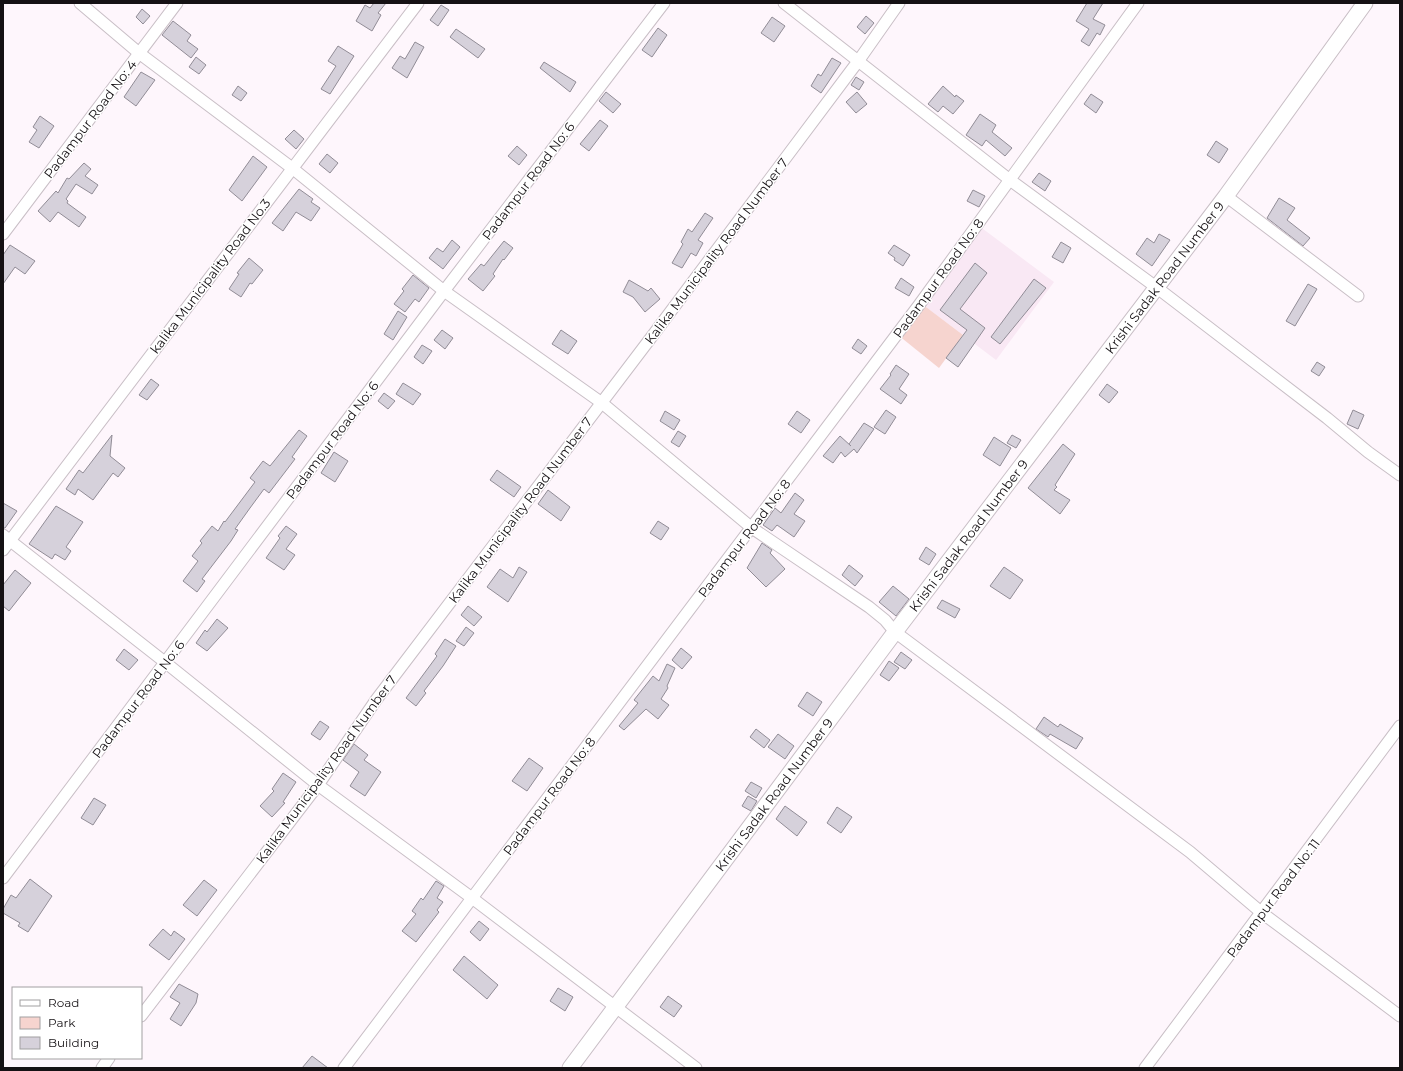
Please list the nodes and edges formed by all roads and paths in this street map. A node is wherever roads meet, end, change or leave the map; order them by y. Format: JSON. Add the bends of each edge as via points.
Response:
{"nodes":[{"id":1,"x":80,"y":3,"type":"edge"},
{"id":2,"x":177,"y":3,"type":"edge"},
{"id":3,"x":418,"y":3,"type":"edge"},
{"id":4,"x":664,"y":3,"type":"edge"},
{"id":5,"x":784,"y":3,"type":"edge"},
{"id":6,"x":899,"y":3,"type":"edge"},
{"id":7,"x":1138,"y":3,"type":"edge"},
{"id":8,"x":1364,"y":3,"type":"edge"},
{"id":9,"x":139,"y":53,"type":"junction"},
{"id":10,"x":859,"y":60,"type":"junction"},
{"id":11,"x":292,"y":168,"type":"junction"},
{"id":12,"x":1010,"y":180,"type":"junction"},
{"id":13,"x":1226,"y":196,"type":"junction"},
{"id":14,"x":3,"y":234,"type":"edge"},
{"id":15,"x":1156,"y":287,"type":"junction"},
{"id":16,"x":444,"y":291,"type":"junction"},
{"id":17,"x":1358,"y":296,"type":"dead end"},
{"id":18,"x":602,"y":403,"type":"junction"},
{"id":19,"x":1400,"y":475,"type":"edge"},
{"id":20,"x":752,"y":528,"type":"junction"},
{"id":21,"x":5,"y":542,"type":"edge"},
{"id":22,"x":895,"y":632,"type":"junction"},
{"id":23,"x":166,"y":663,"type":"junction"},
{"id":24,"x":1400,"y":726,"type":"edge"},
{"id":25,"x":318,"y":785,"type":"junction"},
{"id":26,"x":3,"y":878,"type":"edge"},
{"id":27,"x":472,"y":898,"type":"junction"},
{"id":28,"x":1262,"y":913,"type":"junction"},
{"id":29,"x":616,"y":1008,"type":"junction"},
{"id":30,"x":142,"y":1015,"type":"edge"},
{"id":31,"x":1400,"y":1016,"type":"edge"},
{"id":32,"x":108,"y":1059,"type":"edge"},
{"id":33,"x":102,"y":1068,"type":"edge"},
{"id":34,"x":344,"y":1068,"type":"edge"},
{"id":35,"x":570,"y":1068,"type":"edge"},
{"id":36,"x":696,"y":1068,"type":"edge"},
{"id":37,"x":1145,"y":1068,"type":"edge"}],
"edges":[{"from":1,"to":9,"type":"street"},
{"from":2,"to":9,"type":"street","name":"Padampur Road No: 4"},
{"from":3,"to":11,"type":"street","name":"kalika Municipality Road No.3"},
{"from":4,"to":16,"type":"street","name":"Padampur Road No: 6"},
{"from":5,"to":10,"type":"street"},
{"from":6,"to":10,"type":"street","name":"Kalika Municipality Road Number 7"},
{"from":7,"to":12,"type":"street","name":"Padampur Road No: 8"},
{"from":8,"to":13,"type":"street","name":"Krishi Sadak Road Number 9"},
{"from":9,"to":11,"type":"street"},
{"from":9,"to":14,"type":"street","name":"Padampur Road No: 4"},
{"from":10,"to":12,"type":"street"},
{"from":10,"to":18,"type":"street","name":"Kalika Municipality Road Number 7"},
{"from":11,"to":16,"type":"street"},
{"from":11,"to":21,"type":"street","name":"kalika Municipality Road No.3"},
{"from":12,"to":15,"type":"street"},
{"from":12,"to":20,"type":"street","name":"Padampur Road No: 8"},
{"from":13,"to":15,"type":"street","name":"Krishi Sadak Road Number 9"},
{"from":13,"to":17,"type":"street"},
{"from":15,"to":19,"type":"street"},
{"from":15,"to":22,"type":"street","name":"Krishi Sadak Road Number 9"},
{"from":16,"to":18,"type":"street"},
{"from":16,"to":23,"type":"street","name":"Padampur Road No: 6"},
{"from":18,"to":20,"type":"street"},
{"from":18,"to":25,"type":"street","name":"Kalika Municipality Road Number 7","via":[[376,700]]},
{"from":20,"to":22,"type":"street","via":[[869,607]]},
{"from":20,"to":27,"type":"street","name":"Padampur Road No: 8"},
{"from":21,"to":23,"type":"street"},
{"from":22,"to":28,"type":"street","via":[[1190,852]]},
{"from":22,"to":29,"type":"street","name":"Krishi Sadak Road Number 9"},
{"from":23,"to":25,"type":"street"},
{"from":23,"to":26,"type":"street","name":"Padampur Road No: 6"},
{"from":24,"to":28,"type":"street","name":"Padampur Road No: 11"},
{"from":25,"to":27,"type":"street"},
{"from":25,"to":30,"type":"street","name":"Kalika Municipality Road Number 7"},
{"from":27,"to":29,"type":"street"},
{"from":27,"to":34,"type":"street","name":"Padampur Road No: 8"},
{"from":28,"to":31,"type":"street"},
{"from":28,"to":37,"type":"street","name":"Padampur Road No: 11"},
{"from":29,"to":35,"type":"street","name":"Krishi Sadak Road Number 9"},
{"from":29,"to":36,"type":"street"},
{"from":32,"to":33,"type":"street"}]}
